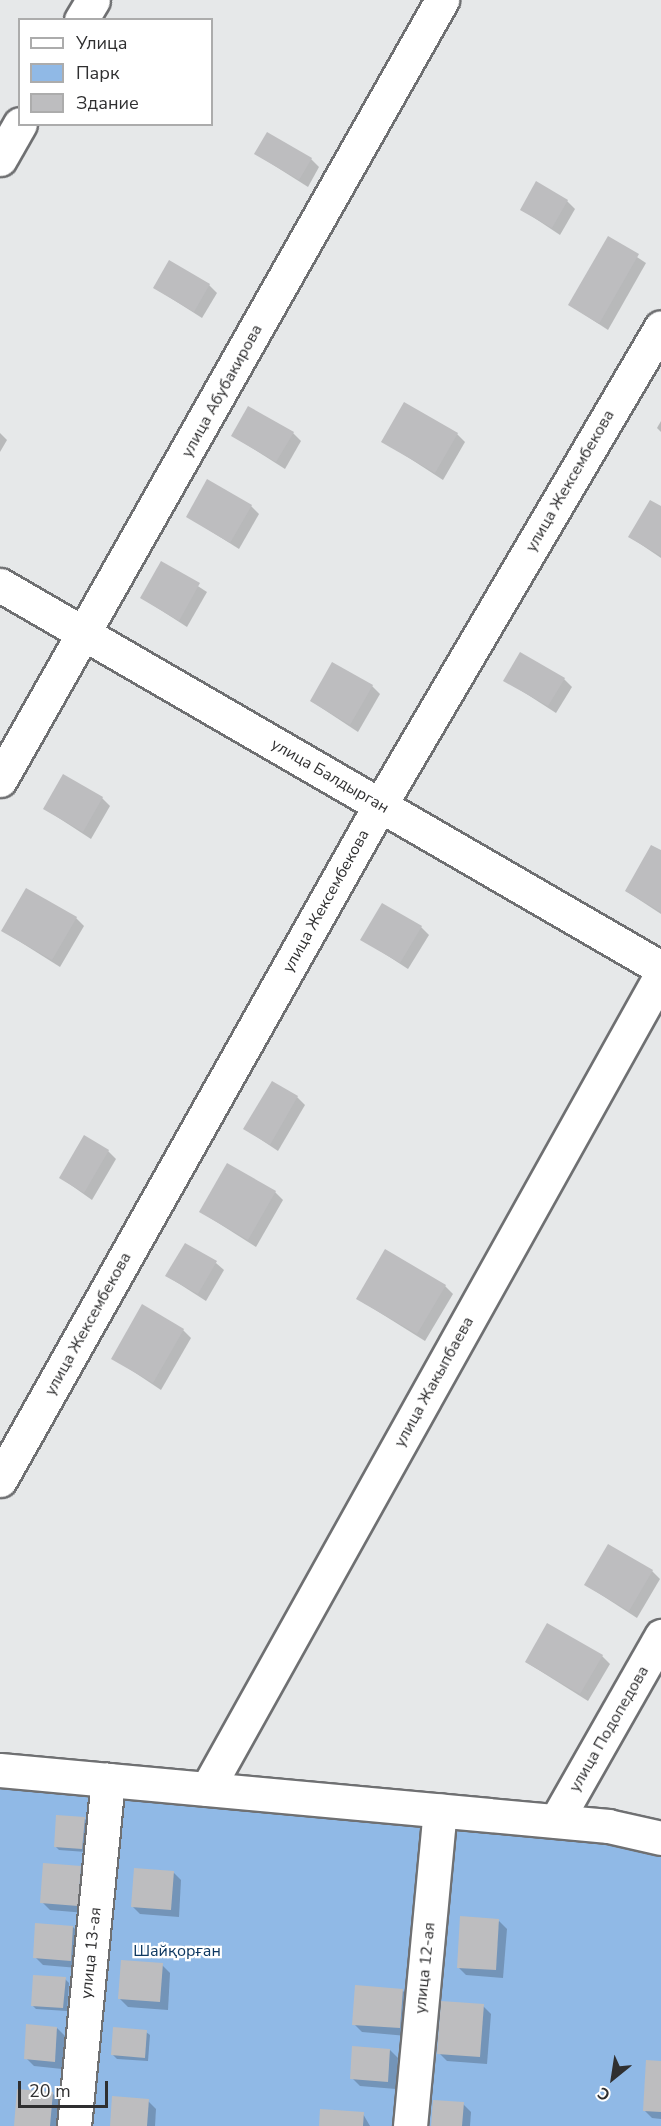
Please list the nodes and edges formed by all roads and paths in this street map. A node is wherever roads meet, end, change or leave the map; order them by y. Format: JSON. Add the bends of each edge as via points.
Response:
{"nodes":[{"id":1,"x":93,"y":0,"type":"edge"},
{"id":2,"x":442,"y":0,"type":"edge"},
{"id":3,"x":82,"y":18,"type":"edge"},
{"id":4,"x":19,"y":126,"type":"edge"},
{"id":5,"x":0,"y":159,"type":"edge"},
{"id":6,"x":661,"y":327,"type":"edge"},
{"id":7,"x":0,"y":585,"type":"edge"},
{"id":8,"x":86,"y":634,"type":"junction"},
{"id":9,"x":0,"y":780,"type":"edge"},
{"id":10,"x":380,"y":805,"type":"junction"},
{"id":11,"x":661,"y":968,"type":"edge"},
{"id":12,"x":661,"y":975,"type":"edge"},
{"id":13,"x":0,"y":1480,"type":"edge"},
{"id":14,"x":661,"y":1636,"type":"edge"},
{"id":15,"x":0,"y":1770,"type":"edge"},
{"id":16,"x":108,"y":1780,"type":"junction"},
{"id":17,"x":207,"y":1789,"type":"junction"},
{"id":18,"x":440,"y":1810,"type":"junction"},
{"id":19,"x":556,"y":1821,"type":"junction"},
{"id":20,"x":661,"y":1838,"type":"edge"},
{"id":21,"x":74,"y":2126,"type":"edge"},
{"id":22,"x":410,"y":2126,"type":"edge"}],
"edges":[{"from":1,"to":3,"type":"street"},
{"from":2,"to":8,"type":"street","name":"улица Абубакирова"},
{"from":4,"to":5,"type":"street"},
{"from":6,"to":10,"type":"street","name":"улица Жексембекова"},
{"from":7,"to":8,"type":"street","name":"улица Балдырган"},
{"from":8,"to":9,"type":"street","name":"улица Абубакирова"},
{"from":8,"to":10,"type":"street","name":"улица Балдырган"},
{"from":10,"to":11,"type":"street","name":"улица Балдырган"},
{"from":10,"to":13,"type":"street","name":"улица Жексембекова"},
{"from":12,"to":17,"type":"street","name":"улица Жакыпбаева"},
{"from":14,"to":19,"type":"street","name":"улица Подопедова"},
{"from":15,"to":16,"type":"street"},
{"from":16,"to":17,"type":"street"},
{"from":16,"to":21,"type":"street","name":"улица 13-ая"},
{"from":17,"to":18,"type":"street"},
{"from":18,"to":19,"type":"street"},
{"from":18,"to":22,"type":"street","name":"улица 12-ая"},
{"from":19,"to":20,"type":"street","via":[[608,1826]]}]}
